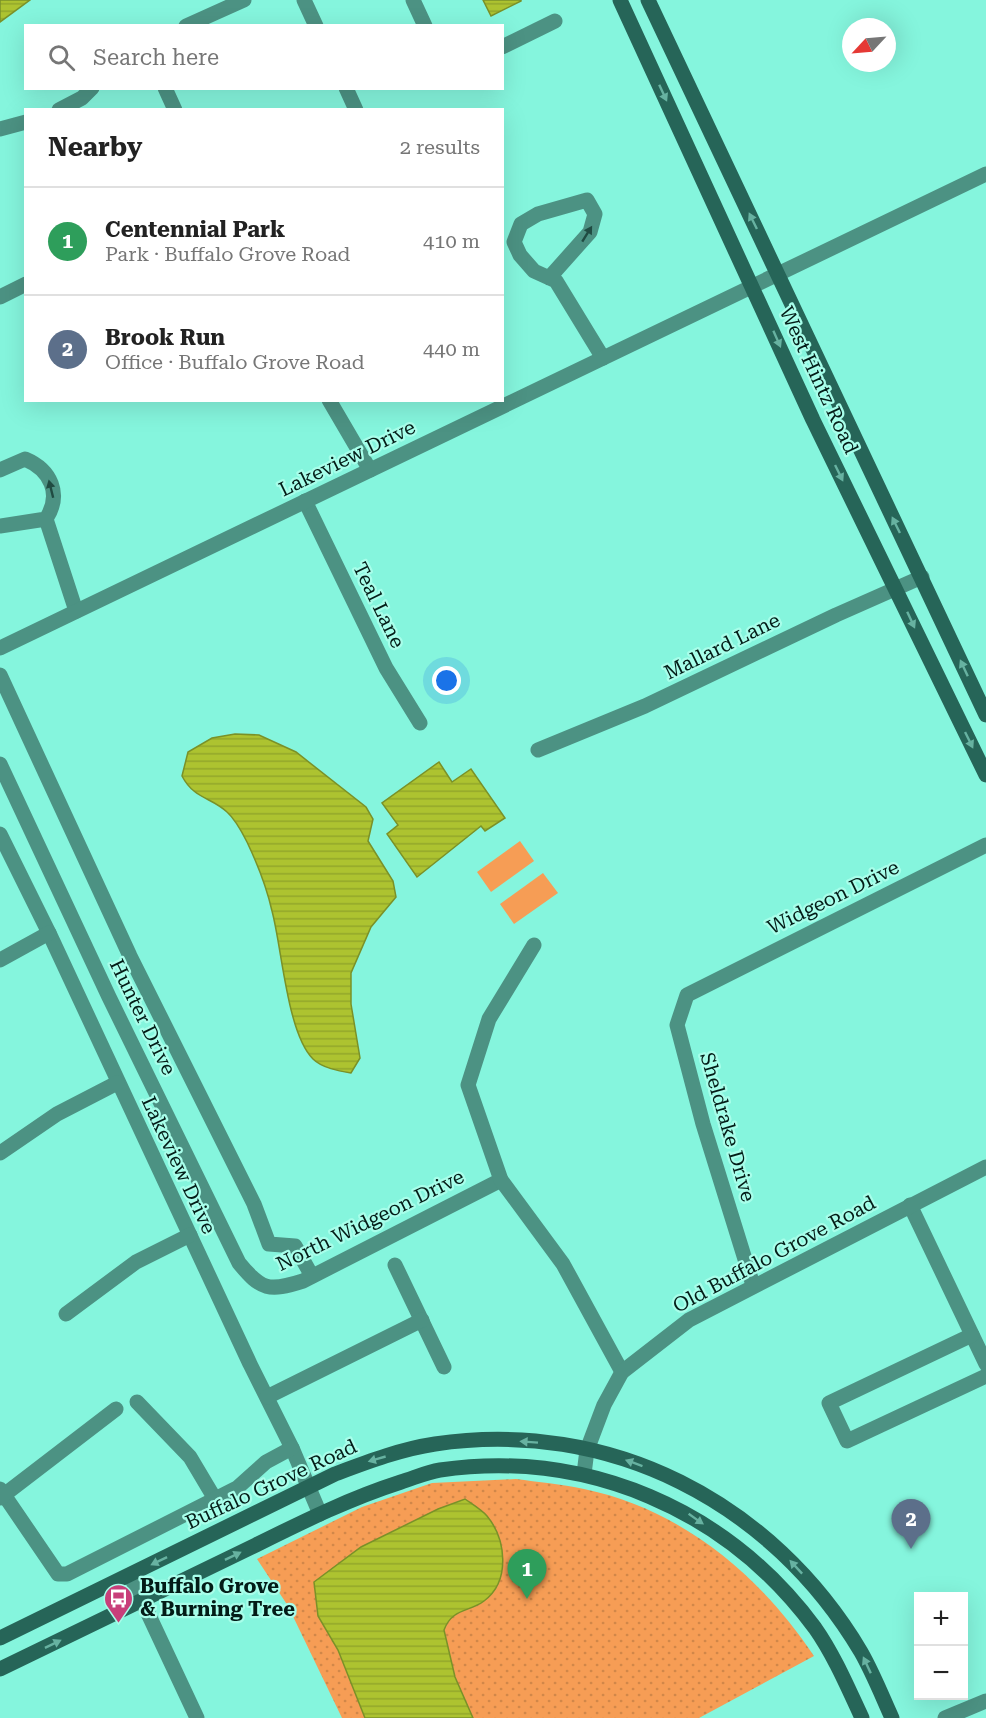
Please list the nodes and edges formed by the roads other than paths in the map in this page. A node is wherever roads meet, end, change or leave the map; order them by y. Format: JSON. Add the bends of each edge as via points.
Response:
{"nodes":[{"id":1,"x":244,"y":0,"type":"edge"},
{"id":2,"x":304,"y":0,"type":"edge"},
{"id":3,"x":413,"y":0,"type":"edge"},
{"id":4,"x":620,"y":0,"type":"edge"},
{"id":5,"x":648,"y":0,"type":"edge"},
{"id":6,"x":555,"y":21,"type":"dead end"},
{"id":7,"x":190,"y":24,"type":"edge"},
{"id":8,"x":315,"y":24,"type":"edge"},
{"id":9,"x":424,"y":24,"type":"edge"},
{"id":10,"x":504,"y":46,"type":"edge"},
{"id":11,"x":90,"y":90,"type":"edge"},
{"id":12,"x":166,"y":90,"type":"edge"},
{"id":13,"x":347,"y":90,"type":"edge"},
{"id":14,"x":63,"y":108,"type":"edge"},
{"id":15,"x":174,"y":108,"type":"edge"},
{"id":16,"x":355,"y":108,"type":"edge"},
{"id":17,"x":24,"y":126,"type":"edge"},
{"id":18,"x":0,"y":129,"type":"edge"},
{"id":19,"x":986,"y":174,"type":"edge"},
{"id":20,"x":778,"y":274,"type":"junction"},
{"id":21,"x":549,"y":278,"type":"junction"},
{"id":22,"x":24,"y":285,"type":"edge"},
{"id":23,"x":753,"y":286,"type":"junction"},
{"id":24,"x":0,"y":297,"type":"edge"},
{"id":25,"x":603,"y":358,"type":"junction"},
{"id":26,"x":330,"y":402,"type":"edge"},
{"id":27,"x":0,"y":470,"type":"edge"},
{"id":28,"x":370,"y":470,"type":"junction"},
{"id":29,"x":305,"y":501,"type":"junction"},
{"id":30,"x":46,"y":519,"type":"junction"},
{"id":31,"x":0,"y":526,"type":"edge"},
{"id":32,"x":922,"y":577,"type":"junction"},
{"id":33,"x":895,"y":588,"type":"junction"},
{"id":34,"x":76,"y":611,"type":"junction"},
{"id":35,"x":0,"y":648,"type":"edge"},
{"id":36,"x":0,"y":675,"type":"edge"},
{"id":37,"x":986,"y":715,"type":"edge"},
{"id":38,"x":420,"y":723,"type":"dead end"},
{"id":39,"x":538,"y":750,"type":"dead end"},
{"id":40,"x":0,"y":764,"type":"edge"},
{"id":41,"x":984,"y":768,"type":"edge"},
{"id":42,"x":0,"y":834,"type":"edge"},
{"id":43,"x":986,"y":845,"type":"edge"},
{"id":44,"x":49,"y":933,"type":"junction"},
{"id":45,"x":534,"y":945,"type":"dead end"},
{"id":46,"x":0,"y":960,"type":"edge"},
{"id":47,"x":699,"y":987,"type":"joint"},
{"id":48,"x":117,"y":1083,"type":"junction"},
{"id":49,"x":0,"y":1153,"type":"edge"},
{"id":50,"x":986,"y":1167,"type":"edge"},
{"id":51,"x":501,"y":1180,"type":"junction"},
{"id":52,"x":910,"y":1204,"type":"junction"},
{"id":53,"x":190,"y":1235,"type":"junction"},
{"id":54,"x":395,"y":1265,"type":"dead end"},
{"id":55,"x":312,"y":1276,"type":"junction"},
{"id":56,"x":256,"y":1283,"type":"joint"},
{"id":57,"x":753,"y":1285,"type":"junction"},
{"id":58,"x":66,"y":1314,"type":"dead end"},
{"id":59,"x":422,"y":1320,"type":"junction"},
{"id":60,"x":972,"y":1335,"type":"junction"},
{"id":61,"x":986,"y":1364,"type":"edge"},
{"id":62,"x":444,"y":1367,"type":"dead end"},
{"id":63,"x":622,"y":1372,"type":"junction"},
{"id":64,"x":986,"y":1376,"type":"edge"},
{"id":65,"x":267,"y":1397,"type":"junction"},
{"id":66,"x":137,"y":1402,"type":"dead end"},
{"id":67,"x":116,"y":1409,"type":"dead end"},
{"id":68,"x":292,"y":1448,"type":"junction"},
{"id":69,"x":587,"y":1450,"type":"junction"},
{"id":70,"x":584,"y":1474,"type":"junction"},
{"id":71,"x":308,"y":1487,"type":"junction"},
{"id":72,"x":2,"y":1494,"type":"edge"},
{"id":73,"x":215,"y":1499,"type":"junction"},
{"id":74,"x":320,"y":1514,"type":"junction"},
{"id":75,"x":130,"y":1575,"type":"junction"},
{"id":76,"x":142,"y":1600,"type":"junction"},
{"id":77,"x":0,"y":1638,"type":"edge"},
{"id":78,"x":0,"y":1669,"type":"edge"},
{"id":79,"x":986,"y":1701,"type":"edge"},
{"id":80,"x":197,"y":1718,"type":"edge"},
{"id":81,"x":862,"y":1718,"type":"edge"},
{"id":82,"x":892,"y":1718,"type":"edge"},
{"id":83,"x":945,"y":1718,"type":"edge"}],
"edges":[{"from":1,"to":7,"type":"street"},
{"from":2,"to":8,"type":"street"},
{"from":3,"to":9,"type":"street"},
{"from":4,"to":23,"type":"main road","name":"West Hintz Road","one_way":true},
{"from":20,"to":5,"type":"main road","name":"West Hintz Road","one_way":true},
{"from":6,"to":10,"type":"street"},
{"from":11,"to":14,"type":"street"},
{"from":12,"to":15,"type":"street"},
{"from":13,"to":16,"type":"street"},
{"from":17,"to":18,"type":"street"},
{"from":19,"to":20,"type":"street","name":"Lakeview Drive"},
{"from":20,"to":23,"type":"street","name":"Lakeview Drive"},
{"from":32,"to":20,"type":"main road","name":"West Hintz Road","one_way":true},
{"from":21,"to":21,"type":"street","one_way":true,"via":[[590,232],[596,214],[587,200],[538,214],[521,224],[514,242],[520,255],[534,272]]},
{"from":21,"to":25,"type":"street","via":[[556,281]]},
{"from":22,"to":24,"type":"street"},
{"from":23,"to":25,"type":"street","name":"Lakeview Drive"},
{"from":23,"to":33,"type":"main road","name":"West Hintz Road","one_way":true},
{"from":25,"to":28,"type":"street","name":"Lakeview Drive"},
{"from":26,"to":28,"type":"street"},
{"from":30,"to":27,"type":"street","one_way":true,"via":[[54,506],[45,472],[25,459]]},
{"from":28,"to":29,"type":"street","name":"Lakeview Drive"},
{"from":29,"to":34,"type":"street","name":"Lakeview Drive"},
{"from":29,"to":38,"type":"street","name":"Teal Lane","via":[[386,668]]},
{"from":30,"to":31,"type":"street"},
{"from":30,"to":34,"type":"street"},
{"from":32,"to":33,"type":"street","name":"Mallard Lane"},
{"from":37,"to":32,"type":"main road","name":"West Hintz Road","one_way":true},
{"from":33,"to":39,"type":"street","name":"Mallard Lane","via":[[645,706]]},
{"from":33,"to":41,"type":"main road","name":"West Hintz Road","one_way":true},
{"from":34,"to":35,"type":"street","name":"Lakeview Drive"},
{"from":36,"to":55,"type":"street","via":[[130,956],[254,1204],[269,1244],[295,1246]]},
{"from":40,"to":56,"type":"street","name":"Hunter Drive","via":[[238,1263]]},
{"from":42,"to":44,"type":"street","name":"Lakeview Drive"},
{"from":43,"to":47,"type":"street","name":"Widgeon Drive"},
{"from":44,"to":46,"type":"street"},
{"from":44,"to":48,"type":"street","name":"Lakeview Drive"},
{"from":45,"to":51,"type":"street","via":[[489,1019],[468,1085]]},
{"from":47,"to":57,"type":"street","name":"Sheldrake Drive","via":[[687,995],[677,1025]]},
{"from":48,"to":49,"type":"street","via":[[57,1114]]},
{"from":48,"to":53,"type":"street","name":"Lakeview Drive"},
{"from":50,"to":52,"type":"street","name":"Old Buffalo Grove Road"},
{"from":51,"to":55,"type":"street","name":"North Widgeon Drive"},
{"from":51,"to":63,"type":"street","via":[[563,1264]]},
{"from":52,"to":57,"type":"street","name":"Old Buffalo Grove Road"},
{"from":52,"to":60,"type":"street"},
{"from":53,"to":58,"type":"street","via":[[136,1262]]},
{"from":53,"to":65,"type":"street","name":"Lakeview Drive"},
{"from":54,"to":59,"type":"street"},
{"from":55,"to":56,"type":"street","name":"North Widgeon Drive","via":[[279,1288]]},
{"from":57,"to":63,"type":"street","name":"Old Buffalo Grove Road","via":[[690,1320]]},
{"from":59,"to":62,"type":"street"},
{"from":59,"to":65,"type":"street"},
{"from":60,"to":61,"type":"street"},
{"from":60,"to":64,"type":"street","via":[[829,1403],[847,1441]]},
{"from":63,"to":69,"type":"street","name":"Old Buffalo Grove Road"},
{"from":65,"to":68,"type":"street","name":"Lakeview Drive"},
{"from":66,"to":73,"type":"street","via":[[190,1457]]},
{"from":67,"to":72,"type":"street"},
{"from":68,"to":71,"type":"street","name":"Lakeview Drive"},
{"from":68,"to":73,"type":"street"},
{"from":69,"to":70,"type":"street","name":"Old Buffalo Grove Road"},
{"from":69,"to":71,"type":"main road","name":"Buffalo Grove Road","one_way":true,"via":[[489,1439],[434,1444],[372,1460]]},
{"from":82,"to":69,"type":"main road","name":"Buffalo Grove Road","one_way":true,"via":[[856,1645],[834,1611],[780,1550],[732,1510],[678,1479]]},
{"from":70,"to":74,"type":"main road","via":[[559,1469],[495,1467],[439,1470],[359,1496]]},
{"from":70,"to":81,"type":"main road","one_way":true,"via":[[686,1511],[734,1546],[815,1629]]},
{"from":71,"to":74,"type":"street","name":"Lakeview Drive"},
{"from":71,"to":75,"type":"main road","name":"Buffalo Grove Road","one_way":true},
{"from":72,"to":73,"type":"street","via":[[58,1574],[67,1574]]},
{"from":76,"to":74,"type":"main road","one_way":true},
{"from":75,"to":76,"type":"street"},
{"from":75,"to":77,"type":"main road","name":"Buffalo Grove Road"},
{"from":78,"to":76,"type":"main road","one_way":true},
{"from":76,"to":80,"type":"street"},
{"from":79,"to":83,"type":"street"}]}
